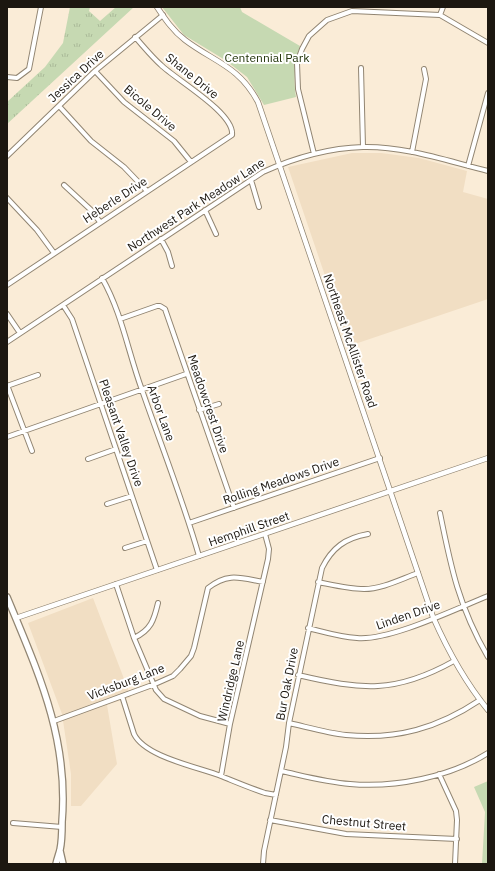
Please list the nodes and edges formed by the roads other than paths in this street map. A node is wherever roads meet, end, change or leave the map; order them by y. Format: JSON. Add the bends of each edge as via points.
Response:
{"nodes":[{"id":1,"x":41,"y":7,"type":"edge"},
{"id":2,"x":157,"y":7,"type":"edge"},
{"id":3,"x":444,"y":7,"type":"edge"},
{"id":4,"x":370,"y":9,"type":"edge"},
{"id":5,"x":162,"y":15,"type":"junction"},
{"id":6,"x":440,"y":15,"type":"junction"},
{"id":7,"x":136,"y":38,"type":"junction"},
{"id":8,"x":488,"y":44,"type":"edge"},
{"id":9,"x":361,"y":68,"type":"dead end"},
{"id":10,"x":424,"y":69,"type":"dead end"},
{"id":11,"x":95,"y":71,"type":"junction"},
{"id":12,"x":7,"y":77,"type":"edge"},
{"id":13,"x":488,"y":93,"type":"edge"},
{"id":14,"x":60,"y":106,"type":"junction"},
{"id":15,"x":232,"y":133,"type":"joint"},
{"id":16,"x":363,"y":147,"type":"junction"},
{"id":17,"x":412,"y":152,"type":"junction"},
{"id":18,"x":314,"y":154,"type":"junction"},
{"id":19,"x":7,"y":156,"type":"edge"},
{"id":20,"x":191,"y":162,"type":"junction"},
{"id":21,"x":280,"y":164,"type":"junction"},
{"id":22,"x":468,"y":166,"type":"junction"},
{"id":23,"x":488,"y":171,"type":"edge"},
{"id":24,"x":251,"y":180,"type":"junction"},
{"id":25,"x":64,"y":185,"type":"dead end"},
{"id":26,"x":147,"y":191,"type":"junction"},
{"id":27,"x":7,"y":198,"type":"edge"},
{"id":28,"x":259,"y":207,"type":"dead end"},
{"id":29,"x":205,"y":210,"type":"junction"},
{"id":30,"x":100,"y":222,"type":"junction"},
{"id":31,"x":216,"y":234,"type":"dead end"},
{"id":32,"x":161,"y":239,"type":"junction"},
{"id":33,"x":54,"y":253,"type":"junction"},
{"id":34,"x":172,"y":266,"type":"dead end"},
{"id":35,"x":102,"y":278,"type":"junction"},
{"id":36,"x":7,"y":284,"type":"edge"},
{"id":37,"x":63,"y":305,"type":"junction"},
{"id":38,"x":7,"y":314,"type":"edge"},
{"id":39,"x":120,"y":319,"type":"junction"},
{"id":40,"x":20,"y":333,"type":"junction"},
{"id":41,"x":7,"y":342,"type":"edge"},
{"id":42,"x":186,"y":374,"type":"junction"},
{"id":43,"x":38,"y":375,"type":"dead end"},
{"id":44,"x":7,"y":386,"type":"edge"},
{"id":45,"x":142,"y":390,"type":"junction"},
{"id":46,"x":101,"y":404,"type":"junction"},
{"id":47,"x":220,"y":404,"type":"dead end"},
{"id":48,"x":199,"y":410,"type":"junction"},
{"id":49,"x":25,"y":431,"type":"junction"},
{"id":50,"x":7,"y":437,"type":"edge"},
{"id":51,"x":116,"y":449,"type":"junction"},
{"id":52,"x":32,"y":451,"type":"dead end"},
{"id":53,"x":380,"y":458,"type":"junction"},
{"id":54,"x":488,"y":458,"type":"edge"},
{"id":55,"x":88,"y":459,"type":"dead end"},
{"id":56,"x":391,"y":491,"type":"junction"},
{"id":57,"x":132,"y":496,"type":"junction"},
{"id":58,"x":107,"y":504,"type":"dead end"},
{"id":59,"x":234,"y":508,"type":"junction"},
{"id":60,"x":440,"y":512,"type":"dead end"},
{"id":61,"x":190,"y":523,"type":"junction"},
{"id":62,"x":265,"y":534,"type":"junction"},
{"id":63,"x":368,"y":534,"type":"dead end"},
{"id":64,"x":147,"y":541,"type":"junction"},
{"id":65,"x":125,"y":548,"type":"dead end"},
{"id":66,"x":199,"y":556,"type":"junction"},
{"id":67,"x":157,"y":570,"type":"junction"},
{"id":68,"x":418,"y":573,"type":"junction"},
{"id":69,"x":263,"y":582,"type":"junction"},
{"id":70,"x":318,"y":582,"type":"junction"},
{"id":71,"x":116,"y":584,"type":"junction"},
{"id":72,"x":7,"y":596,"type":"edge"},
{"id":73,"x":488,"y":596,"type":"edge"},
{"id":74,"x":158,"y":603,"type":"dead end"},
{"id":75,"x":462,"y":606,"type":"junction"},
{"id":76,"x":433,"y":617,"type":"junction"},
{"id":77,"x":16,"y":618,"type":"junction"},
{"id":78,"x":308,"y":628,"type":"junction"},
{"id":79,"x":134,"y":638,"type":"junction"},
{"id":80,"x":488,"y":657,"type":"edge"},
{"id":81,"x":454,"y":661,"type":"junction"},
{"id":82,"x":298,"y":676,"type":"junction"},
{"id":83,"x":154,"y":684,"type":"junction"},
{"id":84,"x":122,"y":696,"type":"junction"},
{"id":85,"x":480,"y":700,"type":"junction"},
{"id":86,"x":488,"y":710,"type":"edge"},
{"id":87,"x":54,"y":721,"type":"junction"},
{"id":88,"x":289,"y":723,"type":"junction"},
{"id":89,"x":230,"y":724,"type":"junction"},
{"id":90,"x":488,"y":753,"type":"edge"},
{"id":91,"x":281,"y":771,"type":"junction"},
{"id":92,"x":439,"y":774,"type":"junction"},
{"id":93,"x":221,"y":776,"type":"junction"},
{"id":94,"x":276,"y":795,"type":"junction"},
{"id":95,"x":270,"y":820,"type":"junction"},
{"id":96,"x":13,"y":823,"type":"dead end"},
{"id":97,"x":62,"y":826,"type":"junction"},
{"id":98,"x":457,"y":839,"type":"junction"},
{"id":99,"x":60,"y":850,"type":"junction"},
{"id":100,"x":56,"y":864,"type":"edge"},
{"id":101,"x":63,"y":864,"type":"edge"},
{"id":102,"x":263,"y":864,"type":"edge"},
{"id":103,"x":455,"y":864,"type":"edge"}],
"edges":[{"from":1,"to":12,"type":"street","via":[[29,69],[17,78]]},
{"from":2,"to":5,"type":"street","name":"Northeast McAllister Road"},
{"from":3,"to":6,"type":"street"},
{"from":4,"to":6,"type":"street"},
{"from":4,"to":18,"type":"street","via":[[352,11],[327,20],[313,31],[302,49],[297,63],[298,89]]},
{"from":5,"to":7,"type":"street","name":"Jessica Drive"},
{"from":5,"to":21,"type":"street","name":"Northeast McAllister Road","via":[[184,39],[229,67],[246,82],[258,102]]},
{"from":6,"to":8,"type":"street"},
{"from":7,"to":11,"type":"street","name":"Jessica Drive"},
{"from":7,"to":15,"type":"street","name":"Shane Drive","via":[[161,66],[212,104],[231,128]]},
{"from":9,"to":16,"type":"street"},
{"from":10,"to":17,"type":"street","via":[[426,79]]},
{"from":11,"to":14,"type":"street","name":"Jessica Drive"},
{"from":11,"to":20,"type":"street","name":"Bicole Drive","via":[[124,102],[174,141]]},
{"from":13,"to":22,"type":"street"},
{"from":14,"to":19,"type":"street","name":"Jessica Drive"},
{"from":14,"to":26,"type":"street","via":[[91,141]]},
{"from":15,"to":20,"type":"street","name":"Heberle Drive","via":[[230,137]]},
{"from":16,"to":17,"type":"street","name":"Northwest Park Meadow Lane"},
{"from":16,"to":18,"type":"street","name":"Northwest Park Meadow Lane"},
{"from":17,"to":22,"type":"street","name":"Northwest Park Meadow Lane"},
{"from":18,"to":21,"type":"street","name":"Northwest Park Meadow Lane"},
{"from":20,"to":26,"type":"street","name":"Heberle Drive"},
{"from":21,"to":24,"type":"street","name":"Northwest Park Meadow Lane"},
{"from":21,"to":53,"type":"street","name":"Northeast McAllister Road"},
{"from":22,"to":23,"type":"street","name":"Northwest Park Meadow Lane"},
{"from":24,"to":28,"type":"street"},
{"from":24,"to":29,"type":"street","name":"Northwest Park Meadow Lane"},
{"from":25,"to":30,"type":"street"},
{"from":26,"to":30,"type":"street","name":"Heberle Drive"},
{"from":27,"to":33,"type":"street","via":[[37,230]]},
{"from":29,"to":31,"type":"street"},
{"from":29,"to":32,"type":"street","name":"Northwest Park Meadow Lane"},
{"from":30,"to":33,"type":"street","name":"Heberle Drive"},
{"from":32,"to":34,"type":"street"},
{"from":32,"to":35,"type":"street","name":"Northwest Park Meadow Lane"},
{"from":33,"to":36,"type":"street","name":"Heberle Drive"},
{"from":35,"to":37,"type":"street","name":"Northwest Park Meadow Lane"},
{"from":35,"to":39,"type":"street","name":"Arbor Lane"},
{"from":37,"to":40,"type":"street","name":"Northwest Park Meadow Lane"},
{"from":37,"to":46,"type":"street","name":"Pleasant Valley Drive","via":[[72,319]]},
{"from":38,"to":40,"type":"street"},
{"from":39,"to":42,"type":"street","name":"Meadowcrest Drive","via":[[157,306],[163,307]]},
{"from":39,"to":45,"type":"street","name":"Arbor Lane"},
{"from":40,"to":41,"type":"street","name":"Northwest Park Meadow Lane"},
{"from":42,"to":45,"type":"street"},
{"from":42,"to":48,"type":"street","name":"Meadowcrest Drive"},
{"from":43,"to":44,"type":"street"},
{"from":44,"to":49,"type":"street"},
{"from":45,"to":46,"type":"street"},
{"from":45,"to":61,"type":"street","name":"Arbor Lane"},
{"from":46,"to":49,"type":"street"},
{"from":46,"to":51,"type":"street","name":"Pleasant Valley Drive"},
{"from":47,"to":48,"type":"street"},
{"from":48,"to":59,"type":"street","name":"Meadowcrest Drive"},
{"from":49,"to":50,"type":"street"},
{"from":49,"to":52,"type":"street"},
{"from":51,"to":55,"type":"street"},
{"from":51,"to":57,"type":"street","name":"Pleasant Valley Drive"},
{"from":53,"to":56,"type":"street","name":"Northeast McAllister Road"},
{"from":53,"to":59,"type":"street","name":"Rolling Meadows Drive"},
{"from":54,"to":56,"type":"street","name":"Hemphill Street"},
{"from":56,"to":62,"type":"street","name":"Hemphill Street"},
{"from":56,"to":68,"type":"street","name":"Northeast McAllister Road"},
{"from":57,"to":58,"type":"street"},
{"from":57,"to":64,"type":"street","name":"Pleasant Valley Drive"},
{"from":59,"to":61,"type":"street","name":"Rolling Meadows Drive"},
{"from":60,"to":75,"type":"street","via":[[453,577]]},
{"from":61,"to":66,"type":"street","name":"Arbor Lane"},
{"from":62,"to":66,"type":"street","name":"Hemphill Street"},
{"from":62,"to":69,"type":"street","name":"Windridge Lane","via":[[269,549]]},
{"from":63,"to":70,"type":"street","name":"Bur Oak Drive","via":[[344,541],[336,548],[328,556]]},
{"from":64,"to":65,"type":"street"},
{"from":64,"to":67,"type":"street","name":"Pleasant Valley Drive"},
{"from":66,"to":67,"type":"street","name":"Hemphill Street"},
{"from":67,"to":71,"type":"street","name":"Hemphill Street"},
{"from":68,"to":70,"type":"street","via":[[366,589]]},
{"from":68,"to":76,"type":"street","name":"Northeast McAllister Road"},
{"from":69,"to":83,"type":"street","name":"Vicksburg Lane","via":[[228,577],[208,588],[190,656],[173,676]]},
{"from":69,"to":89,"type":"street","name":"Windridge Lane"},
{"from":70,"to":78,"type":"street","name":"Bur Oak Drive"},
{"from":71,"to":77,"type":"street","name":"Hemphill Street"},
{"from":71,"to":79,"type":"street"},
{"from":72,"to":77,"type":"main road"},
{"from":73,"to":75,"type":"street","name":"Linden Drive"},
{"from":74,"to":79,"type":"street","via":[[153,623],[143,634]]},
{"from":75,"to":76,"type":"street","name":"Linden Drive"},
{"from":75,"to":80,"type":"street"},
{"from":76,"to":78,"type":"street","name":"Linden Drive","via":[[392,633],[358,638]]},
{"from":76,"to":81,"type":"street","name":"Northeast McAllister Road"},
{"from":77,"to":87,"type":"main road"},
{"from":78,"to":82,"type":"street","name":"Bur Oak Drive"},
{"from":79,"to":83,"type":"street"},
{"from":81,"to":82,"type":"street","via":[[432,673],[385,686],[340,685]]},
{"from":81,"to":85,"type":"street","name":"Northeast McAllister Road"},
{"from":82,"to":88,"type":"street","name":"Bur Oak Drive"},
{"from":83,"to":84,"type":"street","name":"Vicksburg Lane"},
{"from":83,"to":89,"type":"street","via":[[164,699],[177,706],[200,716]]},
{"from":84,"to":87,"type":"street","name":"Vicksburg Lane"},
{"from":84,"to":93,"type":"street","via":[[136,739],[147,748],[173,760]]},
{"from":85,"to":86,"type":"street","name":"Northeast McAllister Road"},
{"from":85,"to":88,"type":"street","via":[[436,725],[404,733],[345,735]]},
{"from":87,"to":97,"type":"main road","via":[[63,778]]},
{"from":88,"to":91,"type":"street","name":"Bur Oak Drive"},
{"from":89,"to":93,"type":"street","name":"Windridge Lane"},
{"from":90,"to":92,"type":"street","via":[[459,768]]},
{"from":91,"to":92,"type":"street","via":[[351,784],[381,784]]},
{"from":91,"to":94,"type":"street","name":"Bur Oak Drive"},
{"from":92,"to":98,"type":"street","via":[[456,811]]},
{"from":93,"to":94,"type":"street"},
{"from":94,"to":95,"type":"street","name":"Bur Oak Drive"},
{"from":95,"to":98,"type":"street","name":"Chestnut Street","via":[[346,834]]},
{"from":95,"to":102,"type":"street","name":"Bur Oak Drive"},
{"from":96,"to":97,"type":"street"},
{"from":97,"to":99,"type":"main road"},
{"from":98,"to":103,"type":"street"},
{"from":99,"to":100,"type":"main road"},
{"from":99,"to":101,"type":"main road"}]}
